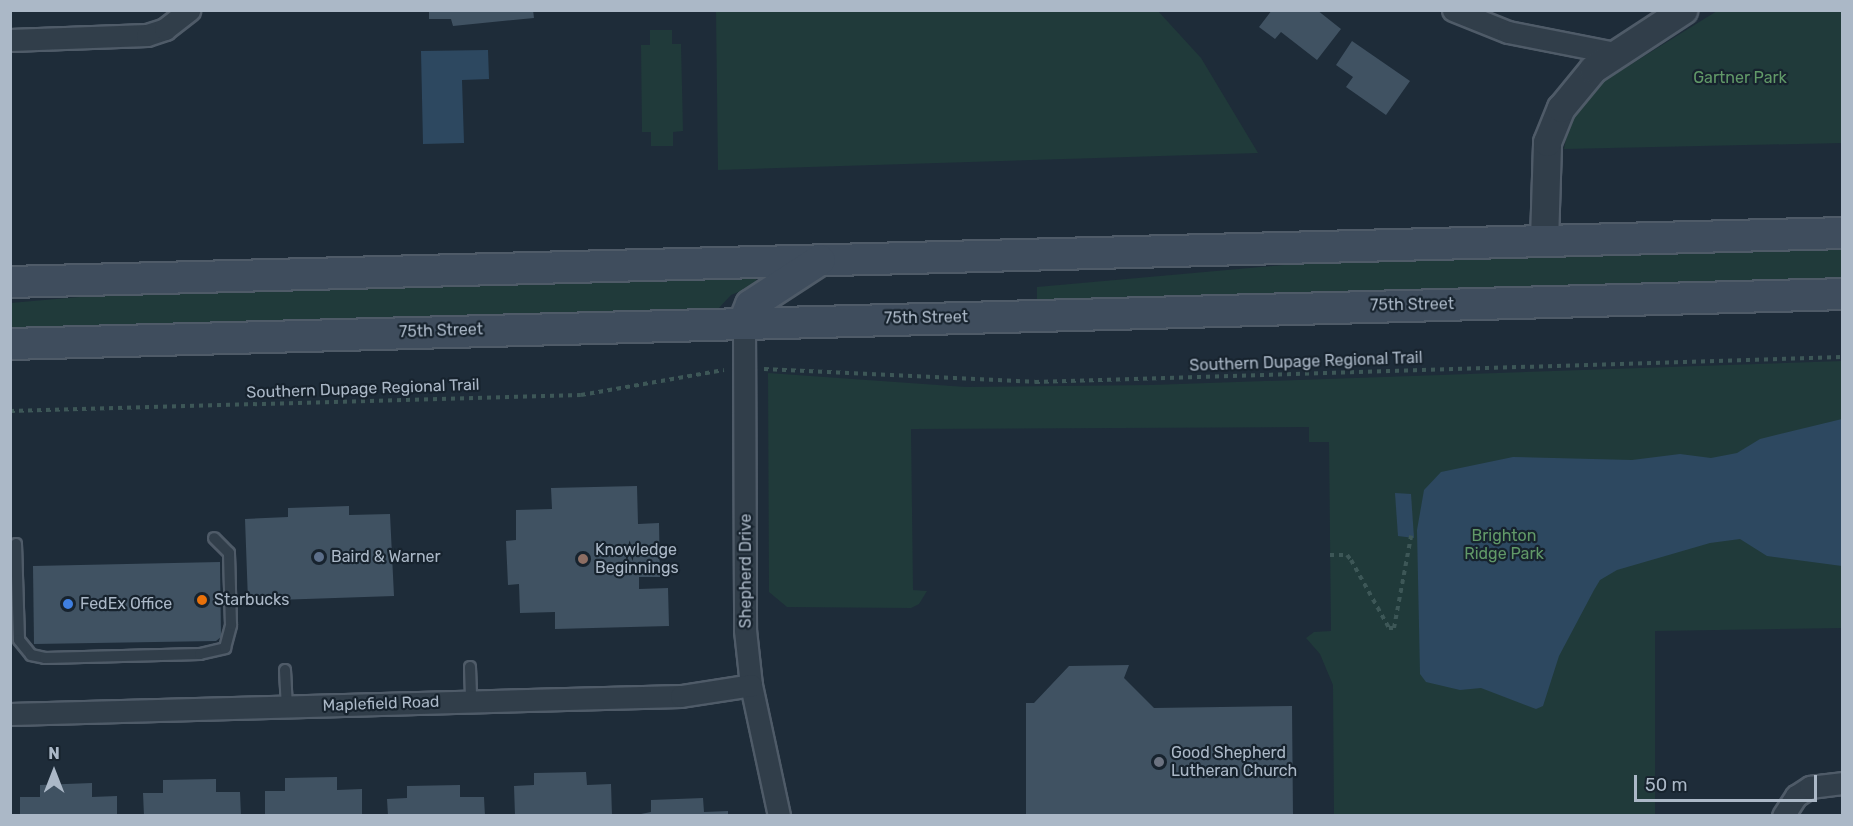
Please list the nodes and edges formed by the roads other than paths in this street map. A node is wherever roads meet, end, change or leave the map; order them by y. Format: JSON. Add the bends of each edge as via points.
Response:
{"nodes":[{"id":1,"x":189,"y":10,"type":"edge"},
{"id":2,"x":1453,"y":10,"type":"edge"},
{"id":3,"x":1683,"y":10,"type":"edge"},
{"id":4,"x":10,"y":40,"type":"edge"},
{"id":5,"x":1615,"y":53,"type":"junction"},
{"id":6,"x":1842,"y":233,"type":"edge"},
{"id":7,"x":1544,"y":240,"type":"junction"},
{"id":8,"x":820,"y":260,"type":"junction"},
{"id":9,"x":10,"y":282,"type":"edge"},
{"id":10,"x":1842,"y":294,"type":"edge"},
{"id":11,"x":744,"y":322,"type":"junction"},
{"id":12,"x":10,"y":344,"type":"edge"},
{"id":13,"x":214,"y":538,"type":"dead end"},
{"id":14,"x":16,"y":544,"type":"dead end"},
{"id":15,"x":470,"y":667,"type":"dead end"},
{"id":16,"x":285,"y":670,"type":"dead end"},
{"id":17,"x":752,"y":685,"type":"junction"},
{"id":18,"x":471,"y":702,"type":"junction"},
{"id":19,"x":287,"y":707,"type":"junction"},
{"id":20,"x":10,"y":714,"type":"edge"},
{"id":21,"x":1842,"y":783,"type":"edge"},
{"id":22,"x":779,"y":816,"type":"edge"},
{"id":23,"x":1783,"y":816,"type":"edge"}],
"edges":[{"from":1,"to":4,"type":"street","via":[[165,29],[147,35]]},
{"from":2,"to":5,"type":"street","via":[[1508,32]]},
{"from":3,"to":5,"type":"street"},
{"from":5,"to":7,"type":"street","via":[[1574,88],[1553,123],[1544,166]]},
{"from":6,"to":7,"type":"main road"},
{"from":7,"to":8,"type":"main road"},
{"from":8,"to":9,"type":"main road"},
{"from":8,"to":11,"type":"main road","via":[[751,305]]},
{"from":10,"to":11,"type":"main road","name":"75th Street"},
{"from":11,"to":12,"type":"main road","name":"75th Street"},
{"from":11,"to":17,"type":"street","name":"Shepherd Drive","via":[[745,630]]},
{"from":13,"to":14,"type":"lane","via":[[229,553],[231,625],[225,648],[200,654],[45,658],[31,655],[19,640]]},
{"from":15,"to":18,"type":"lane"},
{"from":16,"to":19,"type":"lane"},
{"from":17,"to":18,"type":"street","name":"Maplefield Road","via":[[681,696]]},
{"from":17,"to":22,"type":"street","name":"Shepherd Drive"},
{"from":18,"to":19,"type":"street","name":"Maplefield Road"},
{"from":19,"to":20,"type":"street","name":"Maplefield Road"},
{"from":21,"to":23,"type":"street","via":[[1823,783],[1796,796]]}]}
